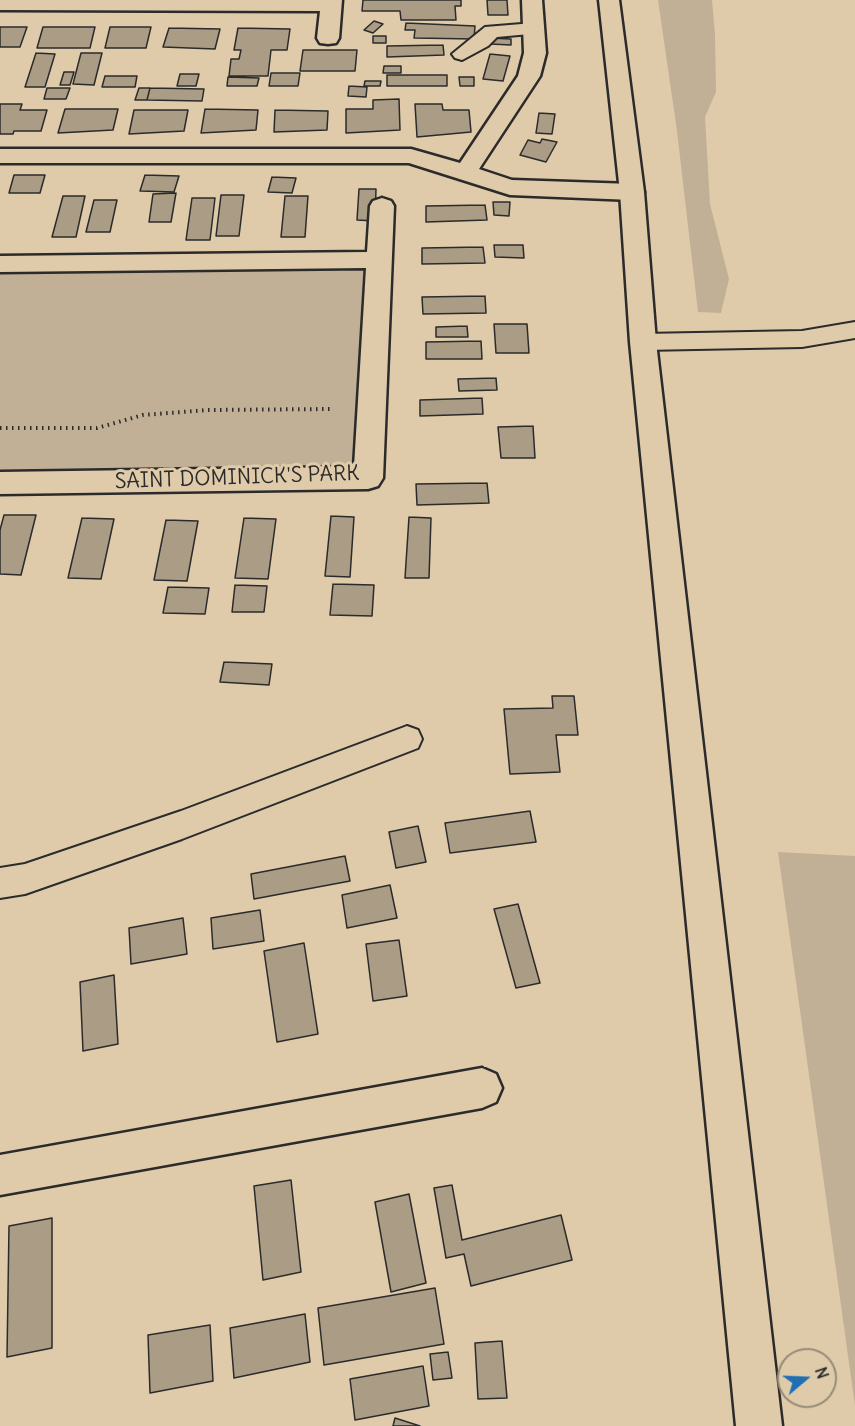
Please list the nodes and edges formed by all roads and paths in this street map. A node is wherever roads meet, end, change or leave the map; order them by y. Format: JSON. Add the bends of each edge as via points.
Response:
{"nodes":[{"id":1,"x":532,"y":0,"type":"edge"},
{"id":2,"x":609,"y":0,"type":"edge"},
{"id":3,"x":332,"y":2,"type":"edge"},
{"id":4,"x":0,"y":4,"type":"edge"},
{"id":5,"x":534,"y":29,"type":"junction"},
{"id":6,"x":328,"y":38,"type":"dead end"},
{"id":7,"x":462,"y":54,"type":"dead end"},
{"id":8,"x":0,"y":156,"type":"edge"},
{"id":9,"x":465,"y":173,"type":"junction"},
{"id":10,"x":632,"y":192,"type":"junction"},
{"id":11,"x":382,"y":206,"type":"dead end"},
{"id":12,"x":379,"y":260,"type":"junction"},
{"id":13,"x":0,"y":264,"type":"edge"},
{"id":14,"x":855,"y":330,"type":"edge"},
{"id":15,"x":643,"y":342,"type":"junction"},
{"id":16,"x":372,"y":408,"type":"junction"},
{"id":17,"x":0,"y":428,"type":"edge"},
{"id":18,"x":0,"y":483,"type":"edge"},
{"id":19,"x":407,"y":739,"type":"dead end"},
{"id":20,"x":0,"y":883,"type":"edge"},
{"id":21,"x":482,"y":1088,"type":"dead end"},
{"id":22,"x":0,"y":1175,"type":"edge"},
{"id":23,"x":759,"y":1426,"type":"edge"}],
"edges":[{"from":1,"to":5,"type":"street"},
{"from":2,"to":10,"type":"street"},
{"from":3,"to":4,"type":"street"},
{"from":3,"to":6,"type":"street"},
{"from":5,"to":7,"type":"lane","via":[[492,31]]},
{"from":5,"to":9,"type":"street","via":[[535,53],[529,76]]},
{"from":8,"to":9,"type":"street","via":[[411,156]]},
{"from":9,"to":10,"type":"street","via":[[510,187]]},
{"from":10,"to":15,"type":"street"},
{"from":11,"to":12,"type":"street","name":"SAINT DOMINICK'S PARK"},
{"from":12,"to":13,"type":"street"},
{"from":12,"to":16,"type":"street","name":"SAINT DOMINICK'S PARK"},
{"from":14,"to":15,"type":"lane","via":[[802,339]]},
{"from":15,"to":23,"type":"street"},
{"from":16,"to":17,"type":"path","via":[[208,410],[143,415],[98,428]]},
{"from":16,"to":18,"type":"street","name":"SAINT DOMINICK'S PARK","via":[[368,478]]},
{"from":19,"to":20,"type":"lane","via":[[182,825],[25,879]]},
{"from":21,"to":22,"type":"street"}]}
